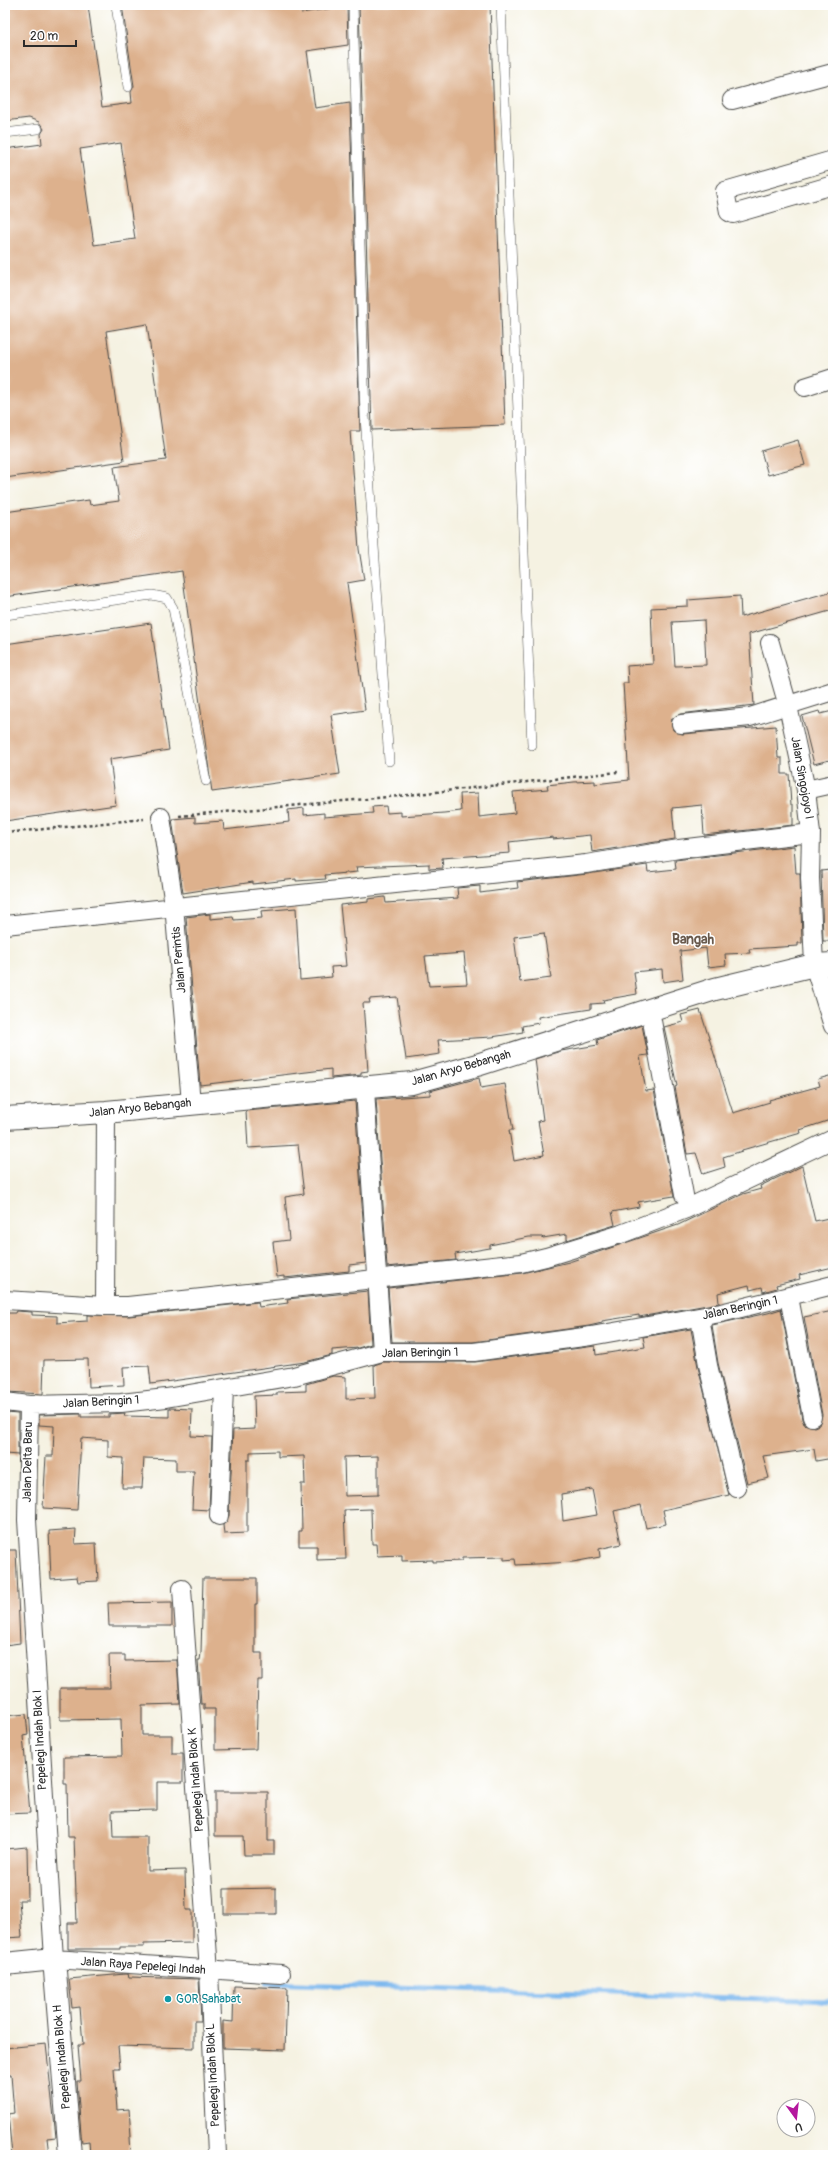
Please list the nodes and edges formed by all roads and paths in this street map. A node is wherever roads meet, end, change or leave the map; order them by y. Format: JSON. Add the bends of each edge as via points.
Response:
{"nodes":[{"id":1,"x":116,"y":5,"type":"edge"},
{"id":2,"x":353,"y":5,"type":"edge"},
{"id":3,"x":501,"y":5,"type":"edge"},
{"id":4,"x":833,"y":73,"type":"edge"},
{"id":5,"x":128,"y":87,"type":"dead end"},
{"id":6,"x":732,"y":100,"type":"dead end"},
{"id":7,"x":38,"y":129,"type":"dead end"},
{"id":8,"x":5,"y":133,"type":"edge"},
{"id":9,"x":833,"y":160,"type":"edge"},
{"id":10,"x":833,"y":186,"type":"edge"},
{"id":11,"x":833,"y":378,"type":"edge"},
{"id":12,"x":805,"y":387,"type":"dead end"},
{"id":13,"x":5,"y":616,"type":"edge"},
{"id":14,"x":770,"y":643,"type":"dead end"},
{"id":15,"x":833,"y":692,"type":"edge"},
{"id":16,"x":788,"y":706,"type":"junction"},
{"id":17,"x":681,"y":724,"type":"dead end"},
{"id":18,"x":532,"y":745,"type":"dead end"},
{"id":19,"x":389,"y":761,"type":"dead end"},
{"id":20,"x":618,"y":772,"type":"dead end"},
{"id":21,"x":206,"y":781,"type":"dead end"},
{"id":22,"x":833,"y":784,"type":"edge"},
{"id":23,"x":806,"y":790,"type":"junction"},
{"id":24,"x":161,"y":817,"type":"junction"},
{"id":25,"x":5,"y":833,"type":"edge"},
{"id":26,"x":811,"y":833,"type":"junction"},
{"id":27,"x":174,"y":906,"type":"junction"},
{"id":28,"x":5,"y":924,"type":"edge"},
{"id":29,"x":824,"y":964,"type":"edge"},
{"id":30,"x":650,"y":1010,"type":"junction"},
{"id":31,"x":833,"y":1026,"type":"edge"},
{"id":32,"x":365,"y":1088,"type":"junction"},
{"id":33,"x":191,"y":1103,"type":"junction"},
{"id":34,"x":106,"y":1112,"type":"junction"},
{"id":35,"x":5,"y":1118,"type":"edge"},
{"id":36,"x":833,"y":1139,"type":"edge"},
{"id":37,"x":684,"y":1195,"type":"dead end"},
{"id":38,"x":376,"y":1279,"type":"junction"},
{"id":39,"x":833,"y":1285,"type":"edge"},
{"id":40,"x":789,"y":1297,"type":"junction"},
{"id":41,"x":5,"y":1300,"type":"edge"},
{"id":42,"x":105,"y":1306,"type":"junction"},
{"id":43,"x":700,"y":1316,"type":"junction"},
{"id":44,"x":382,"y":1352,"type":"junction"},
{"id":45,"x":224,"y":1388,"type":"junction"},
{"id":46,"x":5,"y":1402,"type":"edge"},
{"id":47,"x":30,"y":1405,"type":"junction"},
{"id":48,"x":812,"y":1416,"type":"dead end"},
{"id":49,"x":737,"y":1488,"type":"dead end"},
{"id":50,"x":219,"y":1516,"type":"dead end"},
{"id":51,"x":27,"y":1520,"type":"joint"},
{"id":52,"x":182,"y":1588,"type":"dead end"},
{"id":53,"x":54,"y":1960,"type":"junction"},
{"id":54,"x":5,"y":1964,"type":"edge"},
{"id":55,"x":209,"y":1971,"type":"junction"},
{"id":56,"x":281,"y":1974,"type":"dead end"},
{"id":57,"x":70,"y":2155,"type":"edge"},
{"id":58,"x":217,"y":2155,"type":"edge"}],
"edges":[{"from":1,"to":5,"type":"lane"},
{"from":2,"to":19,"type":"lane","via":[[365,417]]},
{"from":3,"to":18,"type":"lane"},
{"from":4,"to":6,"type":"street"},
{"from":7,"to":8,"type":"lane"},
{"from":9,"to":10,"type":"street","via":[[725,191],[729,212],[733,214]]},
{"from":11,"to":12,"type":"street"},
{"from":13,"to":21,"type":"lane","via":[[152,595],[167,598],[173,608]]},
{"from":14,"to":16,"type":"street","name":"Jalan Singojoyo I"},
{"from":15,"to":16,"type":"street"},
{"from":16,"to":17,"type":"street","via":[[750,717]]},
{"from":16,"to":23,"type":"street","name":"Jalan Singojoyo I"},
{"from":20,"to":24,"type":"path","via":[[399,796]]},
{"from":22,"to":23,"type":"street"},
{"from":23,"to":26,"type":"street","name":"Jalan Singojoyo I"},
{"from":24,"to":25,"type":"path"},
{"from":24,"to":27,"type":"street","name":"Jalan Perintis"},
{"from":26,"to":27,"type":"street","via":[[679,849],[586,864]]},
{"from":26,"to":29,"type":"street","name":"Jalan Singojoyo I","via":[[810,878]]},
{"from":27,"to":28,"type":"street"},
{"from":27,"to":33,"type":"street","name":"Jalan Perintis"},
{"from":29,"to":30,"type":"street","name":"Jalan Aryo Bebangah","via":[[715,990]]},
{"from":29,"to":31,"type":"street","name":"Jalan Singojoyo I"},
{"from":30,"to":32,"type":"street","name":"Jalan Aryo Bebangah","via":[[440,1077]]},
{"from":30,"to":37,"type":"street"},
{"from":32,"to":33,"type":"street","name":"Jalan Aryo Bebangah"},
{"from":32,"to":38,"type":"street"},
{"from":33,"to":34,"type":"street","name":"Jalan Aryo Bebangah"},
{"from":34,"to":35,"type":"street","name":"Jalan Aryo Bebangah"},
{"from":34,"to":42,"type":"street"},
{"from":36,"to":38,"type":"street","via":[[686,1209],[614,1237],[521,1263]]},
{"from":38,"to":42,"type":"street","via":[[164,1303]]},
{"from":38,"to":44,"type":"street"},
{"from":39,"to":40,"type":"street","name":"Jalan Beringin 1"},
{"from":40,"to":43,"type":"street","name":"Jalan Beringin 1"},
{"from":40,"to":48,"type":"street"},
{"from":41,"to":42,"type":"street"},
{"from":43,"to":44,"type":"street","name":"Jalan Beringin 1","via":[[591,1336],[481,1351]]},
{"from":43,"to":49,"type":"street","via":[[708,1366]]},
{"from":44,"to":45,"type":"street","name":"Jalan Beringin 1","via":[[294,1376]]},
{"from":45,"to":47,"type":"street","name":"Jalan Beringin 1","via":[[121,1403]]},
{"from":45,"to":50,"type":"street"},
{"from":46,"to":47,"type":"street","name":"Jalan Beringin 1"},
{"from":47,"to":51,"type":"street","name":"Jalan Delta Baru"},
{"from":51,"to":53,"type":"street","name":"Pepelegi Indah Blok I"},
{"from":52,"to":55,"type":"street","name":"Pepelegi Indah Blok K"},
{"from":53,"to":54,"type":"street","name":"Jalan Raya Pepelegi Indah"},
{"from":53,"to":55,"type":"street","name":"Jalan Raya Pepelegi Indah"},
{"from":53,"to":57,"type":"street","name":"Pepelegi Indah Blok H"},
{"from":55,"to":56,"type":"street","name":"Jalan Raya Pepelegi Indah"},
{"from":55,"to":58,"type":"street","name":"Pepelegi Indah Blok L"}]}
